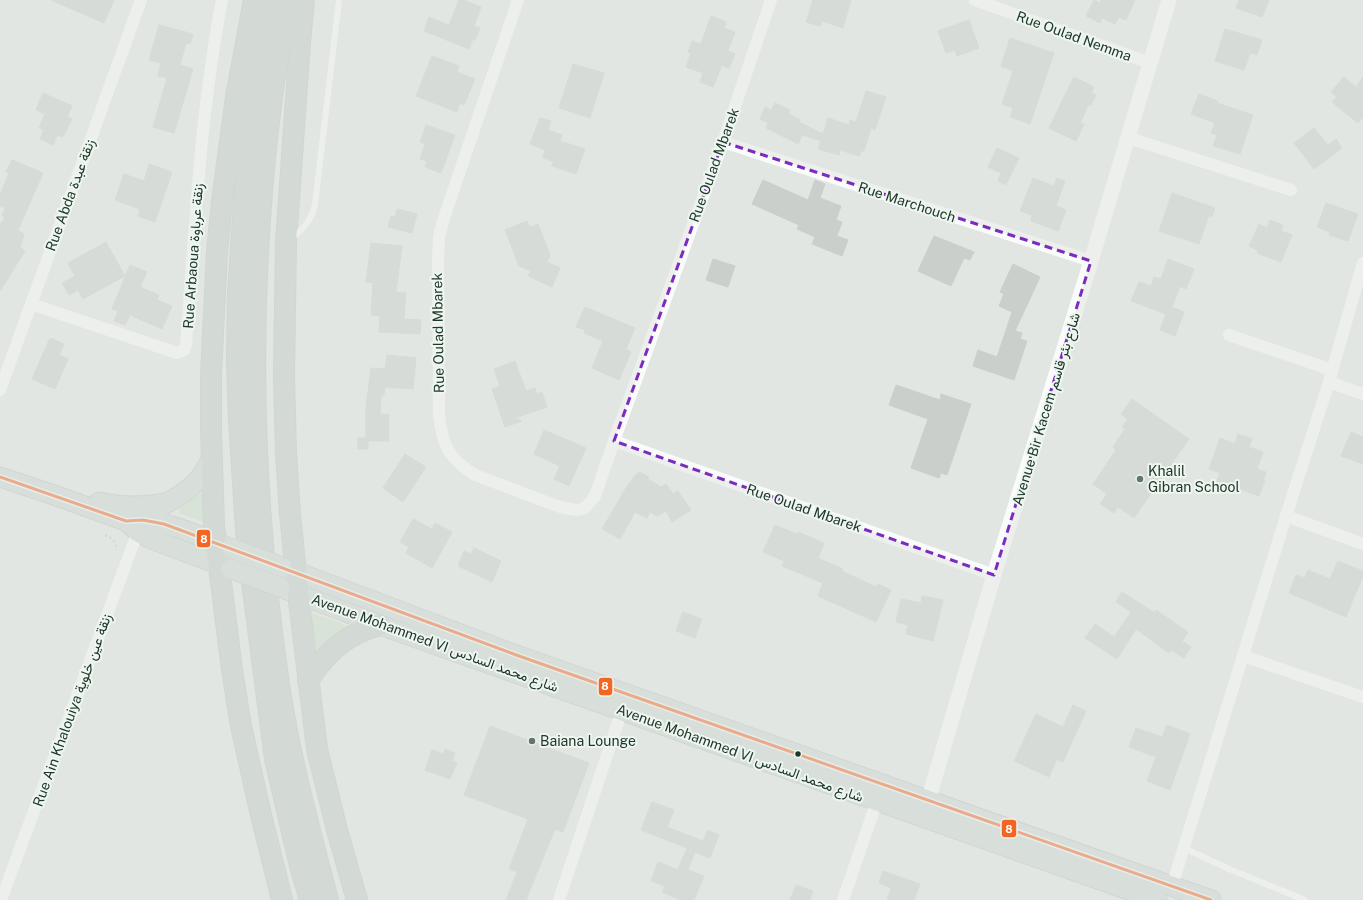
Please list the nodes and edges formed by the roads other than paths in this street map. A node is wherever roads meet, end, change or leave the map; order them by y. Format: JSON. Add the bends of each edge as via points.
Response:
{"nodes":[{"id":1,"x":141,"y":0,"type":"edge"},
{"id":2,"x":222,"y":0,"type":"edge"},
{"id":3,"x":254,"y":0,"type":"edge"},
{"id":4,"x":268,"y":0,"type":"edge"},
{"id":5,"x":287,"y":0,"type":"edge"},
{"id":6,"x":304,"y":0,"type":"edge"},
{"id":7,"x":339,"y":0,"type":"edge"},
{"id":8,"x":518,"y":0,"type":"edge"},
{"id":9,"x":771,"y":0,"type":"edge"},
{"id":10,"x":975,"y":0,"type":"edge"},
{"id":11,"x":1169,"y":0,"type":"edge"},
{"id":12,"x":1150,"y":63,"type":"junction"},
{"id":13,"x":1129,"y":138,"type":"junction"},
{"id":14,"x":723,"y":142,"type":"junction"},
{"id":15,"x":1291,"y":190,"type":"dead end"},
{"id":16,"x":286,"y":242,"type":"junction"},
{"id":17,"x":1091,"y":262,"type":"junction"},
{"id":18,"x":1363,"y":263,"type":"edge"},
{"id":19,"x":30,"y":304,"type":"junction"},
{"id":20,"x":1229,"y":335,"type":"dead end"},
{"id":21,"x":1332,"y":370,"type":"junction"},
{"id":22,"x":1329,"y":382,"type":"junction"},
{"id":23,"x":0,"y":390,"type":"edge"},
{"id":24,"x":1363,"y":394,"type":"edge"},
{"id":25,"x":614,"y":441,"type":"junction"},
{"id":26,"x":212,"y":456,"type":"junction"},
{"id":27,"x":0,"y":477,"type":"edge"},
{"id":28,"x":54,"y":495,"type":"junction"},
{"id":29,"x":169,"y":502,"type":"junction"},
{"id":30,"x":1286,"y":516,"type":"junction"},
{"id":31,"x":136,"y":524,"type":"junction"},
{"id":32,"x":1363,"y":544,"type":"edge"},
{"id":33,"x":223,"y":545,"type":"junction"},
{"id":34,"x":224,"y":566,"type":"junction"},
{"id":35,"x":289,"y":570,"type":"junction"},
{"id":36,"x":994,"y":575,"type":"junction"},
{"id":37,"x":289,"y":590,"type":"junction"},
{"id":38,"x":380,"y":624,"type":"junction"},
{"id":39,"x":1243,"y":656,"type":"junction"},
{"id":40,"x":308,"y":680,"type":"junction"},
{"id":41,"x":1363,"y":698,"type":"edge"},
{"id":42,"x":622,"y":710,"type":"junction"},
{"id":43,"x":877,"y":801,"type":"junction"},
{"id":44,"x":925,"y":809,"type":"junction"},
{"id":45,"x":1184,"y":848,"type":"junction"},
{"id":46,"x":1172,"y":886,"type":"junction"},
{"id":47,"x":1127,"y":895,"type":"edge"},
{"id":48,"x":2,"y":900,"type":"edge"},
{"id":49,"x":282,"y":900,"type":"edge"},
{"id":50,"x":310,"y":900,"type":"edge"},
{"id":51,"x":328,"y":900,"type":"edge"},
{"id":52,"x":357,"y":900,"type":"edge"},
{"id":53,"x":559,"y":900,"type":"edge"},
{"id":54,"x":844,"y":900,"type":"edge"},
{"id":55,"x":1157,"y":900,"type":"edge"},
{"id":56,"x":1211,"y":900,"type":"edge"},
{"id":57,"x":1305,"y":900,"type":"edge"}],
"edges":[{"from":1,"to":19,"type":"street","name":"Rue Abda زنقة عبدة"},
{"from":2,"to":19,"type":"street","name":"Rue Arbaoua زنقة عرباوة","via":[[205,107],[184,350],[177,353]]},
{"from":3,"to":26,"type":"highway","via":[[236,97],[217,252],[211,374]]},
{"from":4,"to":50,"type":"highway","via":[[248,159],[242,230],[237,358],[239,429],[247,544],[275,759]]},
{"from":5,"to":51,"type":"highway","via":[[271,103],[259,229],[254,356],[255,419],[263,546],[280,692],[295,768]]},
{"from":6,"to":16,"type":"highway"},
{"from":7,"to":16,"type":"lane","via":[[315,206],[305,227]]},
{"from":8,"to":25,"type":"street","name":"Rue Oulad Mbarek","via":[[439,237],[441,430],[445,445],[454,458],[475,475],[560,507],[578,510],[585,508],[595,496]]},
{"from":9,"to":14,"type":"street","name":"Rue Oulad Mbarek"},
{"from":10,"to":12,"type":"street","name":"Rue Oulad Nemma"},
{"from":11,"to":12,"type":"street","name":"Avenue Bir Kacem شارع بئر قاسم"},
{"from":12,"to":13,"type":"street","name":"Avenue Bir Kacem شارع بئر قاسم"},
{"from":13,"to":15,"type":"street"},
{"from":13,"to":17,"type":"street","name":"Avenue Bir Kacem شارع بئر قاسم"},
{"from":14,"to":17,"type":"street","name":"Rue Marchouch"},
{"from":14,"to":25,"type":"street","name":"Rue Oulad Mbarek"},
{"from":16,"to":35,"type":"highway","via":[[284,376],[290,514]]},
{"from":17,"to":36,"type":"street","name":"Avenue Bir Kacem شارع بئر قاسم"},
{"from":18,"to":21,"type":"street"},
{"from":19,"to":23,"type":"street","name":"Rue Abda زنقة عبدة"},
{"from":20,"to":21,"type":"street"},
{"from":21,"to":22,"type":"street"},
{"from":22,"to":24,"type":"street"},
{"from":22,"to":30,"type":"street"},
{"from":25,"to":36,"type":"street","name":"Rue Oulad Mbarek"},
{"from":26,"to":29,"type":"main road","via":[[198,482]]},
{"from":26,"to":33,"type":"highway","via":[[214,526]]},
{"from":27,"to":28,"type":"main road","name":"Avenue Mohammed VI شارع محمد السادس"},
{"from":28,"to":29,"type":"main road","via":[[70,494],[115,506],[151,506]]},
{"from":28,"to":31,"type":"main road","name":"Avenue Mohammed VI شارع محمد السادس"},
{"from":29,"to":31,"type":"main road"},
{"from":30,"to":32,"type":"street"},
{"from":30,"to":39,"type":"street"},
{"from":31,"to":33,"type":"main road","name":"Avenue Mohammed VI شارع محمد السادس","via":[[164,524]]},
{"from":31,"to":34,"type":"main road","name":"Avenue Mohammed VI شارع محمد السادس","via":[[157,542]]},
{"from":31,"to":48,"type":"street","name":"Rue Ain Khalouiya زنقة عين خلوية"},
{"from":33,"to":34,"type":"highway"},
{"from":33,"to":35,"type":"main road","name":"Avenue Mohammed VI شارع محمد السادس","bridge":true},
{"from":34,"to":37,"type":"main road","name":"Avenue Mohammed VI شارع محمد السادس","bridge":true},
{"from":34,"to":49,"type":"highway","via":[[232,670],[241,726]]},
{"from":35,"to":37,"type":"highway"},
{"from":35,"to":44,"type":"main road","name":"Avenue Mohammed VI شارع محمد السادس"},
{"from":36,"to":44,"type":"street","name":"Avenue Bir Kacem شارع بئر قاسم"},
{"from":37,"to":38,"type":"main road","name":"Avenue Mohammed VI شارع محمد السادس"},
{"from":37,"to":40,"type":"highway"},
{"from":38,"to":40,"type":"highway","via":[[339,644]]},
{"from":38,"to":42,"type":"main road","name":"Avenue Mohammed VI شارع محمد السادس"},
{"from":39,"to":41,"type":"street"},
{"from":39,"to":45,"type":"street"},
{"from":40,"to":52,"type":"highway","via":[[317,749]]},
{"from":42,"to":43,"type":"main road","name":"Avenue Mohammed VI شارع محمد السادس"},
{"from":42,"to":53,"type":"street"},
{"from":43,"to":44,"type":"main road","name":"Avenue Mohammed VI شارع محمد السادس"},
{"from":43,"to":54,"type":"street"},
{"from":44,"to":46,"type":"main road","name":"Avenue Mohammed VI شارع محمد السادس"},
{"from":44,"to":47,"type":"main road","name":"Avenue Mohammed VI شارع محمد السادس"},
{"from":45,"to":46,"type":"street"},
{"from":45,"to":57,"type":"lane"},
{"from":46,"to":56,"type":"main road","name":"Avenue Mohammed VI شارع محمد السادس"},
{"from":47,"to":55,"type":"main road","name":"Avenue Mohammed VI شارع محمد السادس"}]}
